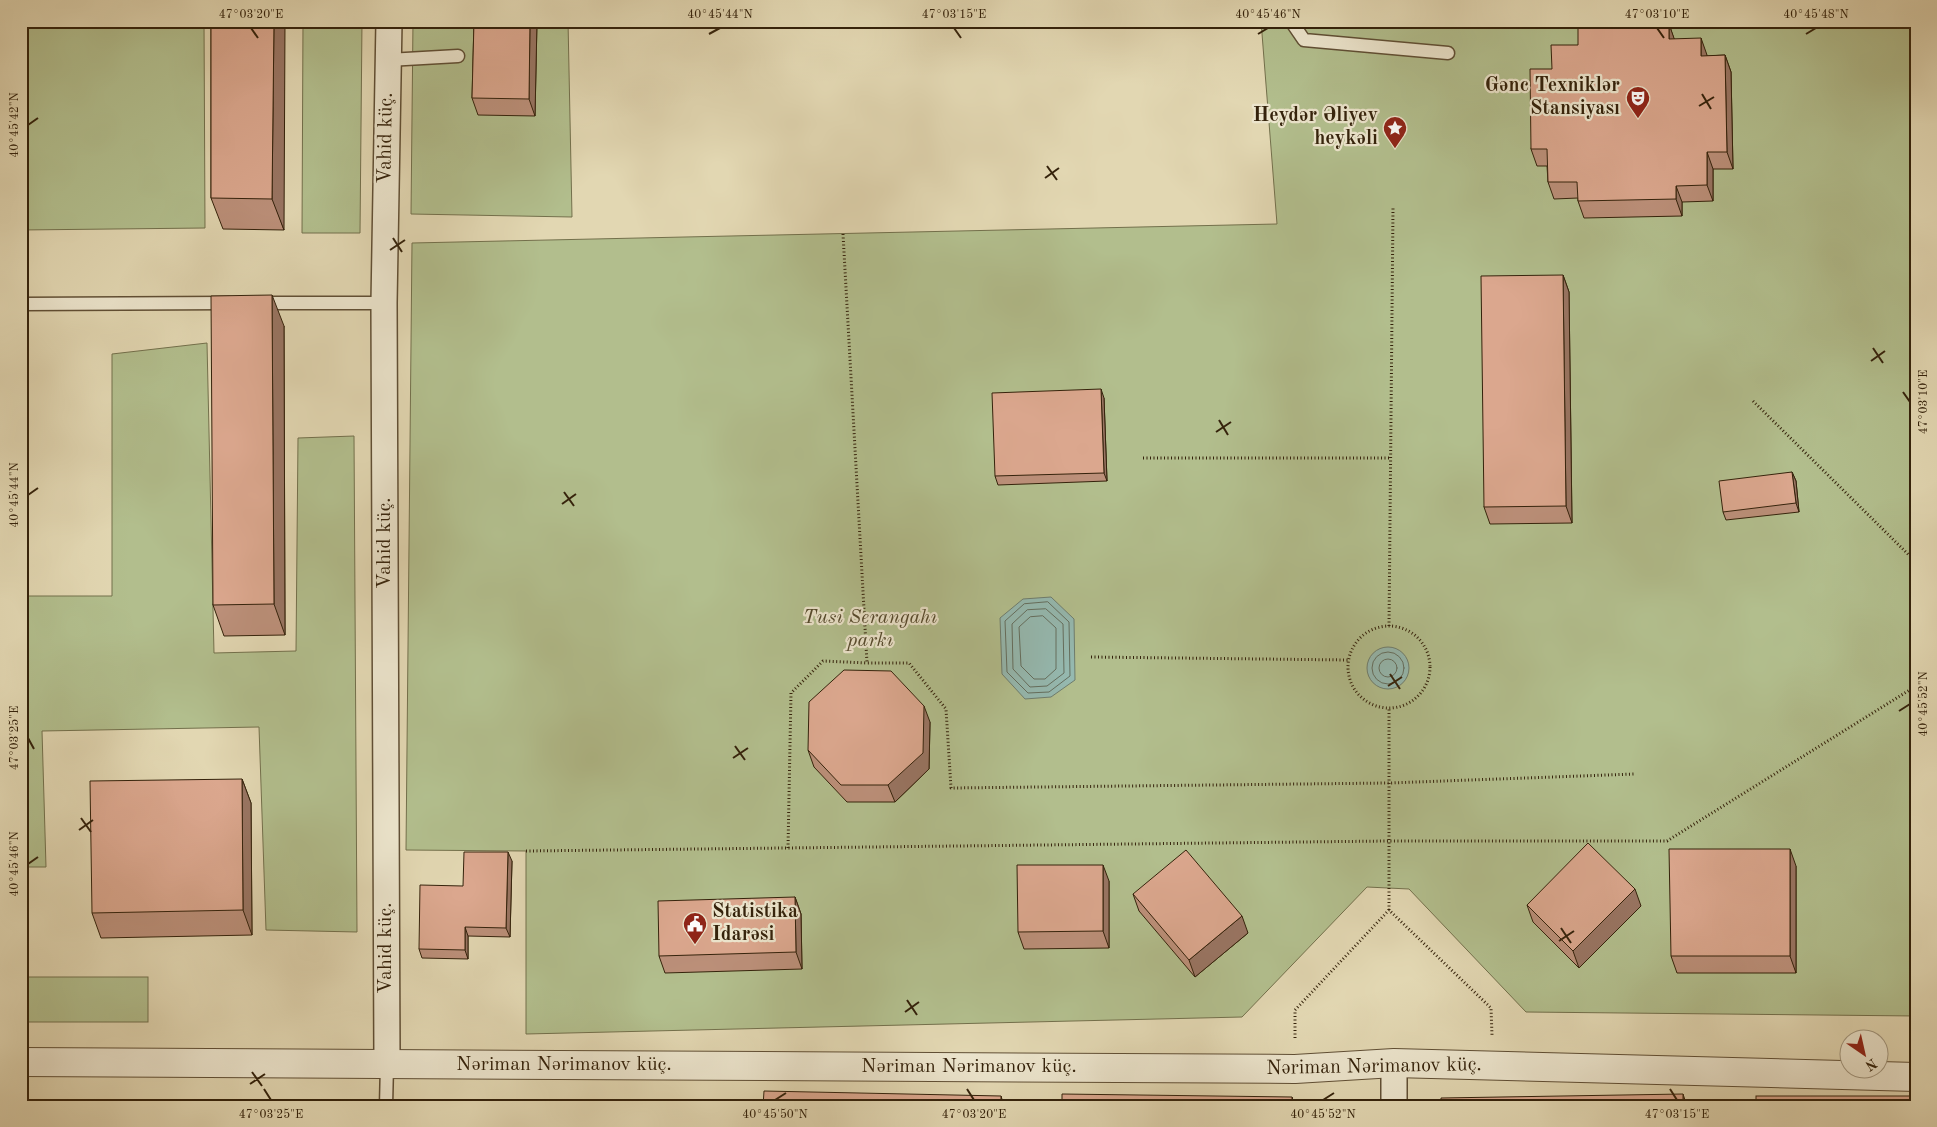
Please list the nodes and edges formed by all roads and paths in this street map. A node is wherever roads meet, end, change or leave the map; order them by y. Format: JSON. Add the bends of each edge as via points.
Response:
{"nodes":[{"id":1,"x":388,"y":21,"type":"edge"},
{"id":2,"x":1292,"y":21,"type":"edge"},
{"id":3,"x":1448,"y":53,"type":"dead end"},
{"id":4,"x":458,"y":56,"type":"dead end"},
{"id":5,"x":388,"y":60,"type":"junction"},
{"id":6,"x":1393,"y":208,"type":"dead end"},
{"id":7,"x":843,"y":234,"type":"dead end"},
{"id":8,"x":384,"y":303,"type":"junction"},
{"id":9,"x":21,"y":304,"type":"edge"},
{"id":10,"x":1753,"y":401,"type":"dead end"},
{"id":11,"x":1142,"y":458,"type":"dead end"},
{"id":12,"x":1390,"y":458,"type":"junction"},
{"id":13,"x":1916,"y":562,"type":"edge"},
{"id":14,"x":1389,"y":626,"type":"junction"},
{"id":15,"x":1091,"y":657,"type":"dead end"},
{"id":16,"x":1348,"y":660,"type":"junction"},
{"id":17,"x":867,"y":663,"type":"junction"},
{"id":18,"x":1916,"y":686,"type":"edge"},
{"id":19,"x":1389,"y":708,"type":"junction"},
{"id":20,"x":1635,"y":774,"type":"dead end"},
{"id":21,"x":1389,"y":783,"type":"junction"},
{"id":22,"x":1388,"y":841,"type":"junction"},
{"id":23,"x":788,"y":848,"type":"junction"},
{"id":24,"x":526,"y":851,"type":"dead end"},
{"id":25,"x":1388,"y":910,"type":"junction"},
{"id":26,"x":21,"y":1062,"type":"edge"},
{"id":27,"x":387,"y":1064,"type":"junction"},
{"id":28,"x":1394,"y":1064,"type":"junction"},
{"id":29,"x":1493,"y":1066,"type":"junction"},
{"id":30,"x":1295,"y":1069,"type":"junction"},
{"id":31,"x":1916,"y":1077,"type":"edge"},
{"id":32,"x":386,"y":1106,"type":"edge"},
{"id":33,"x":1394,"y":1106,"type":"edge"}],
"edges":[{"from":1,"to":5,"type":"street","name":"Vahid küç."},
{"from":2,"to":3,"type":"lane","via":[[1304,40]]},
{"from":4,"to":5,"type":"lane"},
{"from":5,"to":8,"type":"street","name":"Vahid küç."},
{"from":6,"to":12,"type":"path"},
{"from":7,"to":17,"type":"path"},
{"from":8,"to":9,"type":"lane"},
{"from":8,"to":27,"type":"street","name":"Vahid küç."},
{"from":10,"to":13,"type":"path"},
{"from":11,"to":12,"type":"path"},
{"from":12,"to":14,"type":"path"},
{"from":14,"to":16,"type":"path","via":[[1374,628],[1362,636],[1353,646]]},
{"from":14,"to":19,"type":"path","via":[[1403,628],[1415,635],[1429,659],[1429,674],[1415,698]]},
{"from":15,"to":16,"type":"path"},
{"from":16,"to":19,"type":"path","via":[[1353,688],[1375,706]]},
{"from":17,"to":21,"type":"path","via":[[909,663],[946,709],[951,788]]},
{"from":17,"to":23,"type":"path","via":[[823,661],[791,693]]},
{"from":18,"to":22,"type":"path","via":[[1668,840]]},
{"from":19,"to":21,"type":"path"},
{"from":20,"to":21,"type":"path"},
{"from":21,"to":22,"type":"path"},
{"from":22,"to":23,"type":"path"},
{"from":22,"to":25,"type":"path"},
{"from":23,"to":24,"type":"path"},
{"from":25,"to":29,"type":"path","via":[[1491,1008]]},
{"from":25,"to":30,"type":"path","via":[[1295,1010]]},
{"from":26,"to":27,"type":"street","name":"Nəriman Nərimanov küç."},
{"from":27,"to":30,"type":"street","name":"Nəriman Nərimanov küç."},
{"from":27,"to":32,"type":"lane"},
{"from":28,"to":29,"type":"street","name":"Nəriman Nərimanov küç."},
{"from":28,"to":30,"type":"street","name":"Nəriman Nərimanov küç."},
{"from":28,"to":33,"type":"street"},
{"from":29,"to":31,"type":"street","name":"Nəriman Nərimanov küç."}]}
